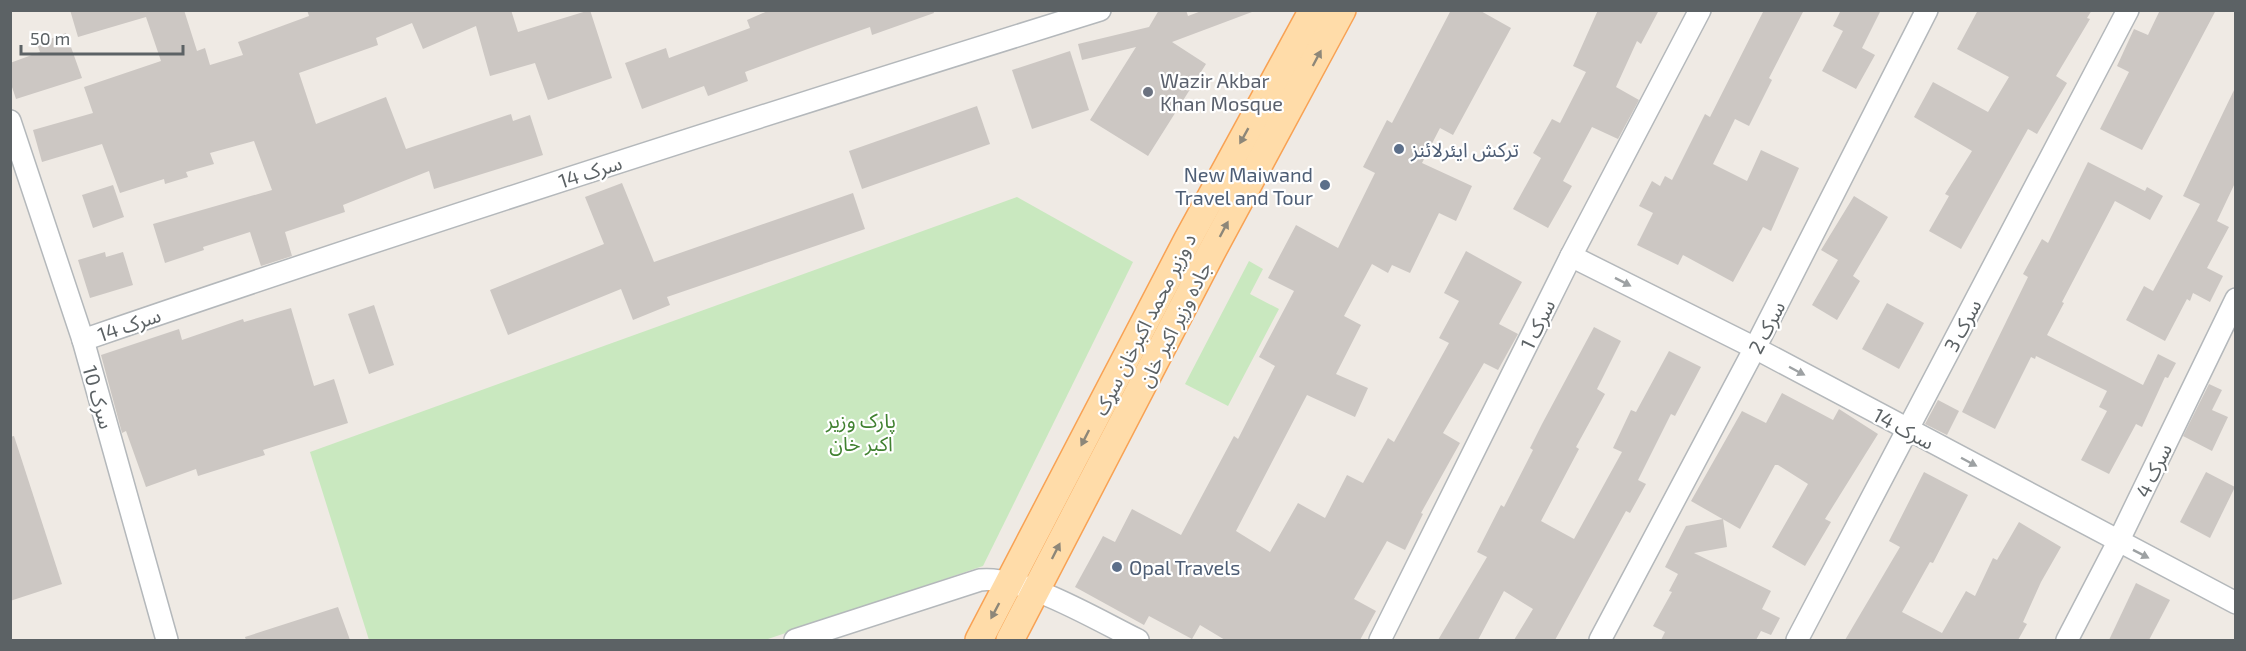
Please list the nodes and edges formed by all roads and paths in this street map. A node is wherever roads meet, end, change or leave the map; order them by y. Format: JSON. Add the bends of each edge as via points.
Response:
{"nodes":[{"id":1,"x":1100,"y":10,"type":"edge"},
{"id":2,"x":1313,"y":10,"type":"edge"},
{"id":3,"x":1342,"y":10,"type":"edge"},
{"id":4,"x":1700,"y":10,"type":"edge"},
{"id":5,"x":1927,"y":10,"type":"edge"},
{"id":6,"x":2128,"y":10,"type":"edge"},
{"id":7,"x":10,"y":121,"type":"edge"},
{"id":8,"x":1571,"y":256,"type":"junction"},
{"id":9,"x":2235,"y":299,"type":"edge"},
{"id":10,"x":83,"y":340,"type":"junction"},
{"id":11,"x":1755,"y":348,"type":"junction"},
{"id":12,"x":1907,"y":429,"type":"junction"},
{"id":13,"x":2118,"y":542,"type":"junction"},
{"id":14,"x":1010,"y":581,"type":"junction"},
{"id":15,"x":1035,"y":592,"type":"junction"},
{"id":16,"x":2235,"y":603,"type":"edge"},
{"id":17,"x":167,"y":640,"type":"edge"},
{"id":18,"x":795,"y":640,"type":"edge"},
{"id":19,"x":980,"y":640,"type":"edge"},
{"id":20,"x":1010,"y":640,"type":"edge"},
{"id":21,"x":1138,"y":640,"type":"edge"},
{"id":22,"x":1380,"y":640,"type":"edge"},
{"id":23,"x":1600,"y":640,"type":"edge"},
{"id":24,"x":1797,"y":640,"type":"edge"},
{"id":25,"x":2067,"y":640,"type":"edge"}],
"edges":[{"from":1,"to":10,"type":"street","name":"سرک 14","via":[[740,122]]},
{"from":2,"to":14,"type":"main road","name":"د وزیر محمد اکبرخان سړک","one_way":true,"via":[[1187,241]]},
{"from":15,"to":3,"type":"main road","name":"جاده وزیر اکبر خان","one_way":true},
{"from":4,"to":8,"type":"street","name":"سرک 1"},
{"from":5,"to":11,"type":"street","name":"سرک 2"},
{"from":6,"to":12,"type":"street","name":"سرک 3"},
{"from":7,"to":10,"type":"street","name":"سرک 10"},
{"from":8,"to":11,"type":"street","name":"سرک 14","one_way":true},
{"from":8,"to":22,"type":"street","name":"سرک 1"},
{"from":9,"to":13,"type":"street","name":"سرک 4"},
{"from":10,"to":17,"type":"street","name":"سرک 10"},
{"from":11,"to":12,"type":"street","name":"سرک 14","one_way":true},
{"from":11,"to":23,"type":"street","name":"سرک 2"},
{"from":12,"to":13,"type":"street","name":"سرک 14","one_way":true},
{"from":12,"to":24,"type":"street","name":"سرک 3"},
{"from":13,"to":16,"type":"street","name":"سرک 14","one_way":true},
{"from":13,"to":25,"type":"street","name":"سرک 4"},
{"from":14,"to":15,"type":"street"},
{"from":14,"to":18,"type":"street","via":[[980,580]]},
{"from":14,"to":19,"type":"main road","name":"د وزیر محمد اکبرخان سړک","one_way":true},
{"from":15,"to":20,"type":"main road","name":"جاده وزیر اکبر خان"},
{"from":15,"to":21,"type":"street"}]}
